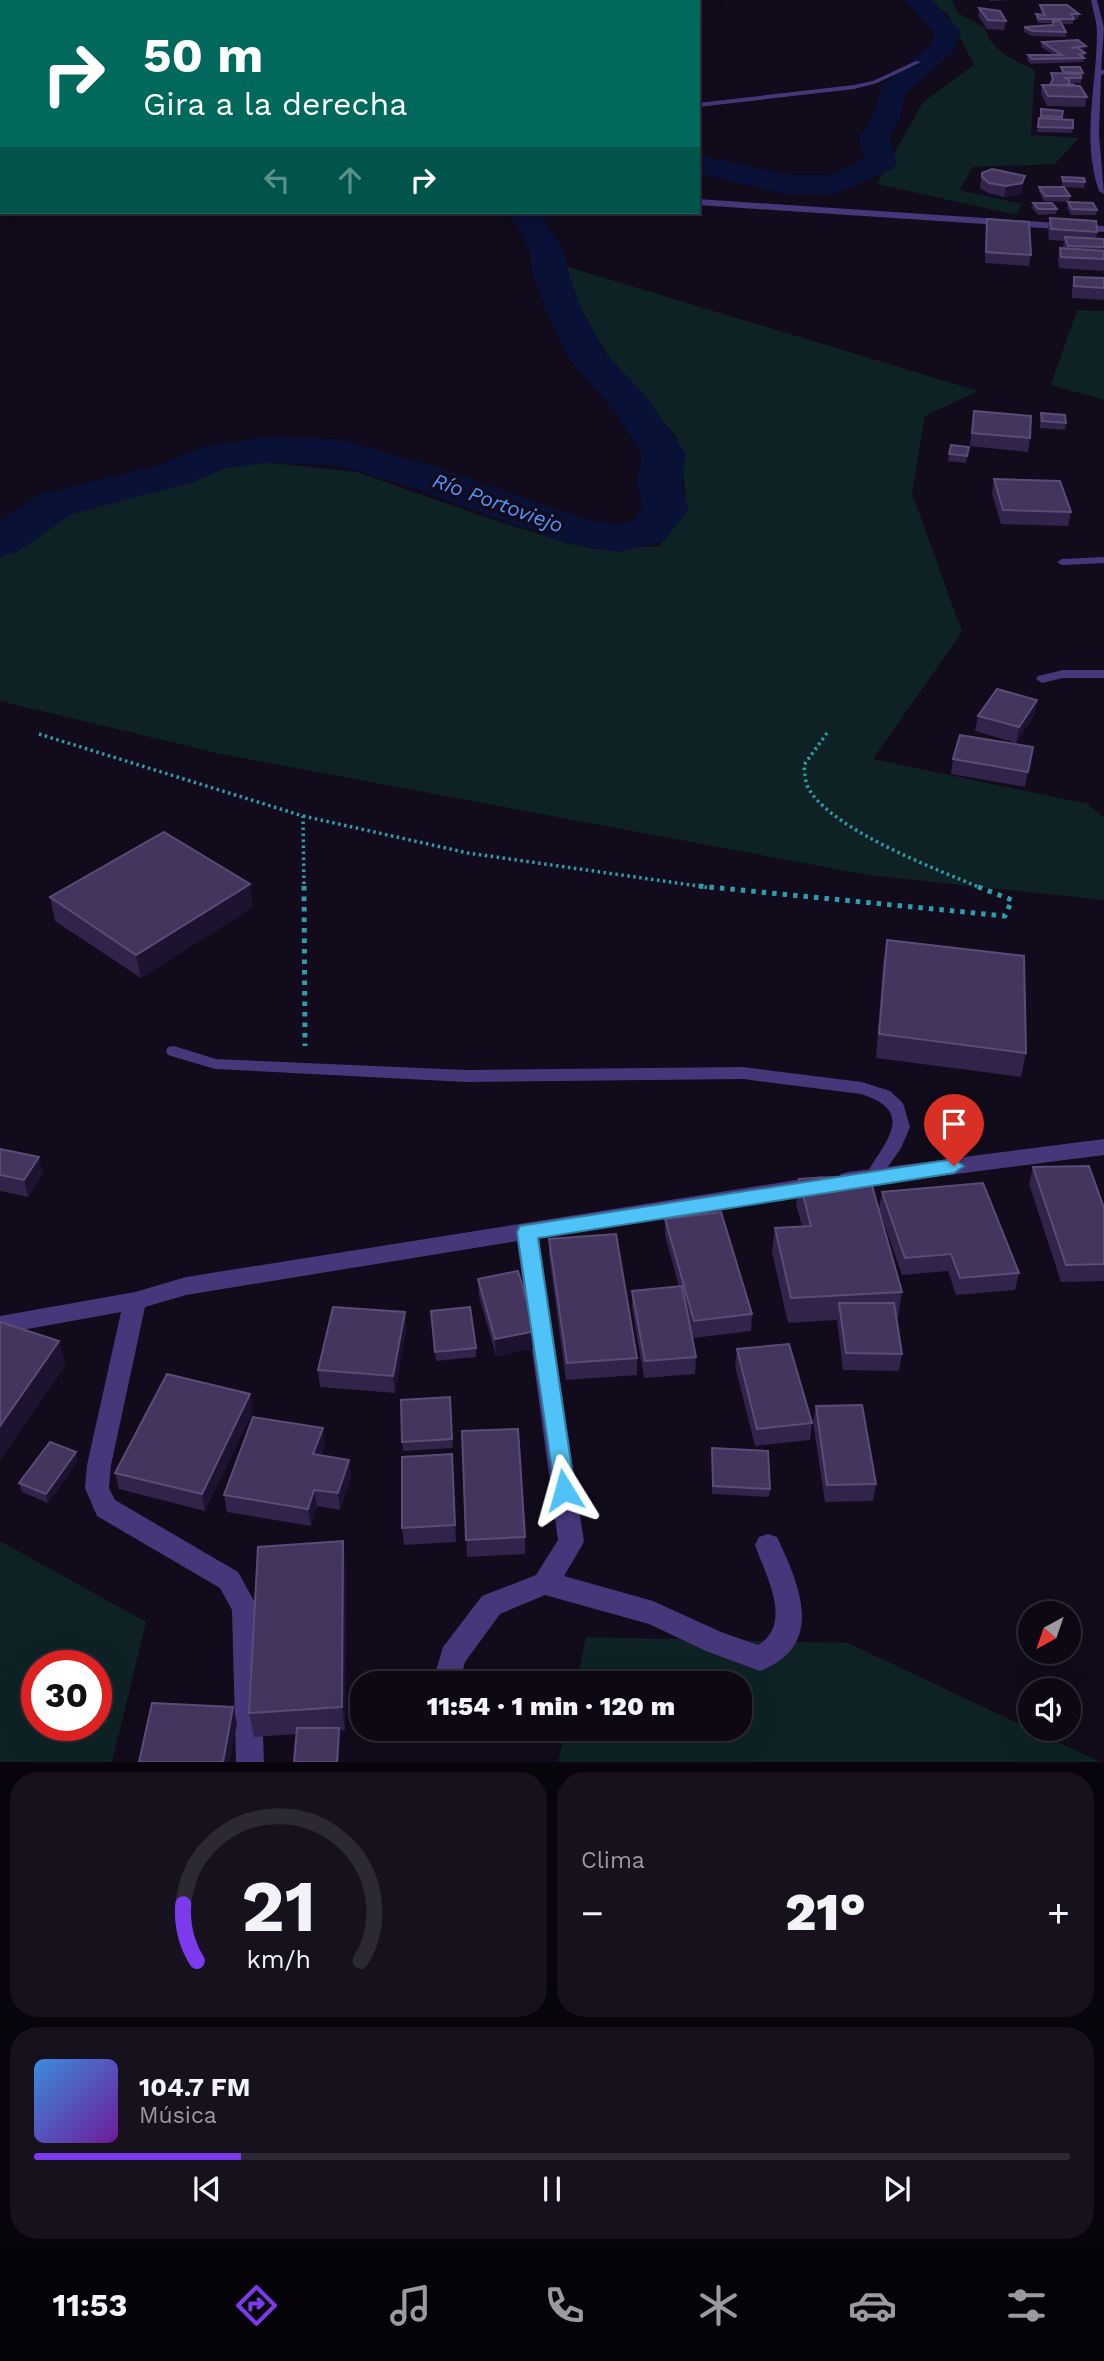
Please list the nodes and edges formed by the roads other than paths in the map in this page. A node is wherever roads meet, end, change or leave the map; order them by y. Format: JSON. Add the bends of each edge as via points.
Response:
{"nodes":[{"id":1,"x":1094,"y":0,"type":"edge"},
{"id":2,"x":918,"y":62,"type":"dead end"},
{"id":3,"x":1100,"y":73,"type":"edge"},
{"id":4,"x":700,"y":105,"type":"edge"},
{"id":5,"x":1101,"y":132,"type":"edge"},
{"id":6,"x":1104,"y":191,"type":"edge"},
{"id":7,"x":700,"y":202,"type":"edge"},
{"id":8,"x":1104,"y":229,"type":"edge"},
{"id":9,"x":1104,"y":560,"type":"edge"},
{"id":10,"x":1062,"y":562,"type":"dead end"},
{"id":11,"x":1104,"y":674,"type":"edge"},
{"id":12,"x":1042,"y":679,"type":"dead end"},
{"id":13,"x":174,"y":1051,"type":"dead end"},
{"id":14,"x":1104,"y":1147,"type":"edge"},
{"id":15,"x":873,"y":1176,"type":"junction"},
{"id":16,"x":527,"y":1232,"type":"junction"},
{"id":17,"x":135,"y":1301,"type":"junction"},
{"id":18,"x":0,"y":1325,"type":"edge"},
{"id":19,"x":768,"y":1545,"type":"dead end"},
{"id":20,"x":545,"y":1583,"type":"junction"},
{"id":21,"x":449,"y":1671,"type":"edge"},
{"id":22,"x":250,"y":1762,"type":"edge"}],
"edges":[{"from":1,"to":3,"type":"street","via":[[1101,30]]},
{"from":2,"to":4,"type":"lane","via":[[864,85]]},
{"from":3,"to":5,"type":"street","via":[[1093,110]]},
{"from":5,"to":6,"type":"street","via":[[1097,175]]},
{"from":7,"to":8,"type":"street"},
{"from":9,"to":10,"type":"lane"},
{"from":11,"to":12,"type":"lane"},
{"from":13,"to":15,"type":"lane","via":[[215,1064],[466,1076],[743,1073],[862,1088],[897,1107],[902,1128]]},
{"from":14,"to":15,"type":"street"},
{"from":15,"to":16,"type":"street"},
{"from":16,"to":17,"type":"street","via":[[186,1286]]},
{"from":16,"to":20,"type":"street","via":[[571,1542]]},
{"from":17,"to":18,"type":"street"},
{"from":17,"to":22,"type":"street","via":[[97,1488],[106,1508],[229,1580],[245,1608]]},
{"from":19,"to":20,"type":"street","via":[[791,1618],[784,1644],[760,1658],[653,1613]]},
{"from":20,"to":21,"type":"street","via":[[491,1605],[453,1656]]}]}
